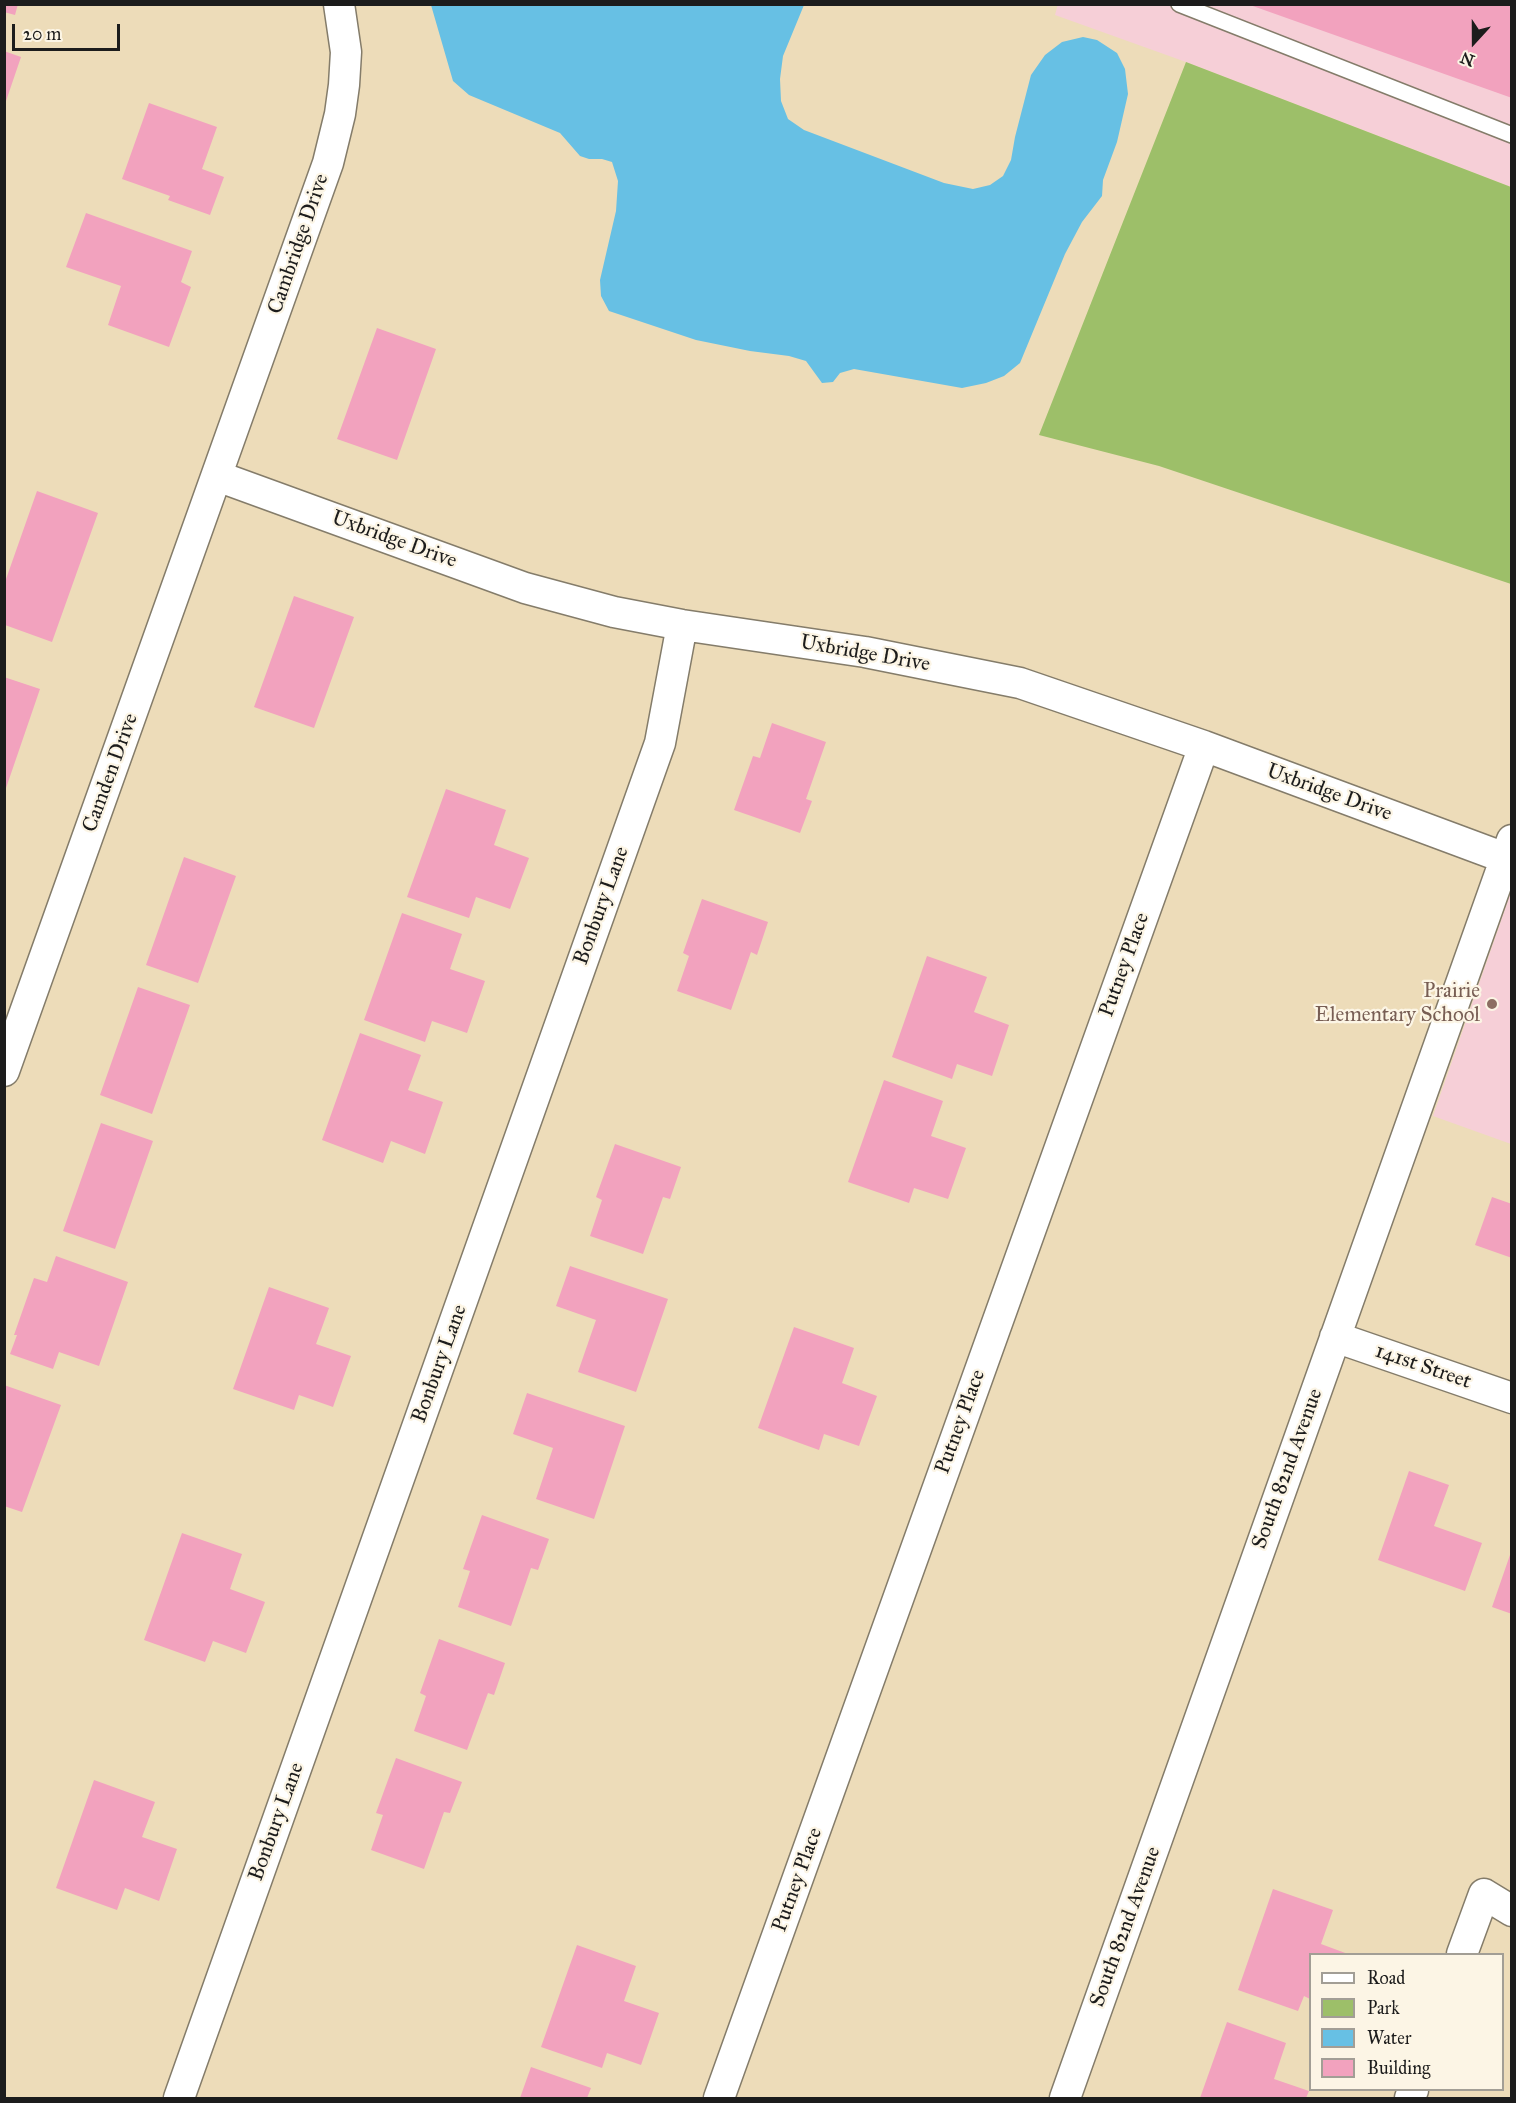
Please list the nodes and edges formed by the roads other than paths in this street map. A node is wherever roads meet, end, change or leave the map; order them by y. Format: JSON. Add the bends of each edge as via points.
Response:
{"nodes":[{"id":1,"x":339,"y":4,"type":"edge"},
{"id":2,"x":1179,"y":4,"type":"edge"},
{"id":3,"x":1512,"y":135,"type":"edge"},
{"id":4,"x":217,"y":476,"type":"junction"},
{"id":5,"x":682,"y":625,"type":"junction"},
{"id":6,"x":1204,"y":746,"type":"junction"},
{"id":7,"x":1508,"y":849,"type":"edge"},
{"id":8,"x":4,"y":1071,"type":"edge"},
{"id":9,"x":1335,"y":1337,"type":"junction"},
{"id":10,"x":1512,"y":1398,"type":"edge"},
{"id":11,"x":1512,"y":1911,"type":"edge"},
{"id":12,"x":1462,"y":1953,"type":"edge"},
{"id":13,"x":179,"y":2098,"type":"edge"},
{"id":14,"x":719,"y":2098,"type":"edge"},
{"id":15,"x":1065,"y":2098,"type":"edge"}],
"edges":[{"from":1,"to":4,"type":"street","name":"Cambridge Drive","via":[[346,52],[340,114],[328,164]]},
{"from":2,"to":3,"type":"lane"},
{"from":4,"to":5,"type":"street","name":"Uxbridge Drive","via":[[525,588]]},
{"from":4,"to":8,"type":"street","name":"Camden Drive"},
{"from":5,"to":6,"type":"street","name":"Uxbridge Drive","via":[[865,652],[1020,683]]},
{"from":5,"to":13,"type":"street","name":"Bonbury Lane","via":[[660,743]]},
{"from":6,"to":7,"type":"street","name":"Uxbridge Drive"},
{"from":6,"to":14,"type":"street","name":"Putney Place"},
{"from":7,"to":9,"type":"street","name":"South 82nd Avenue"},
{"from":9,"to":10,"type":"street","name":"141st Street"},
{"from":9,"to":15,"type":"street","name":"South 82nd Avenue"},
{"from":11,"to":12,"type":"street","via":[[1484,1894]]}]}
